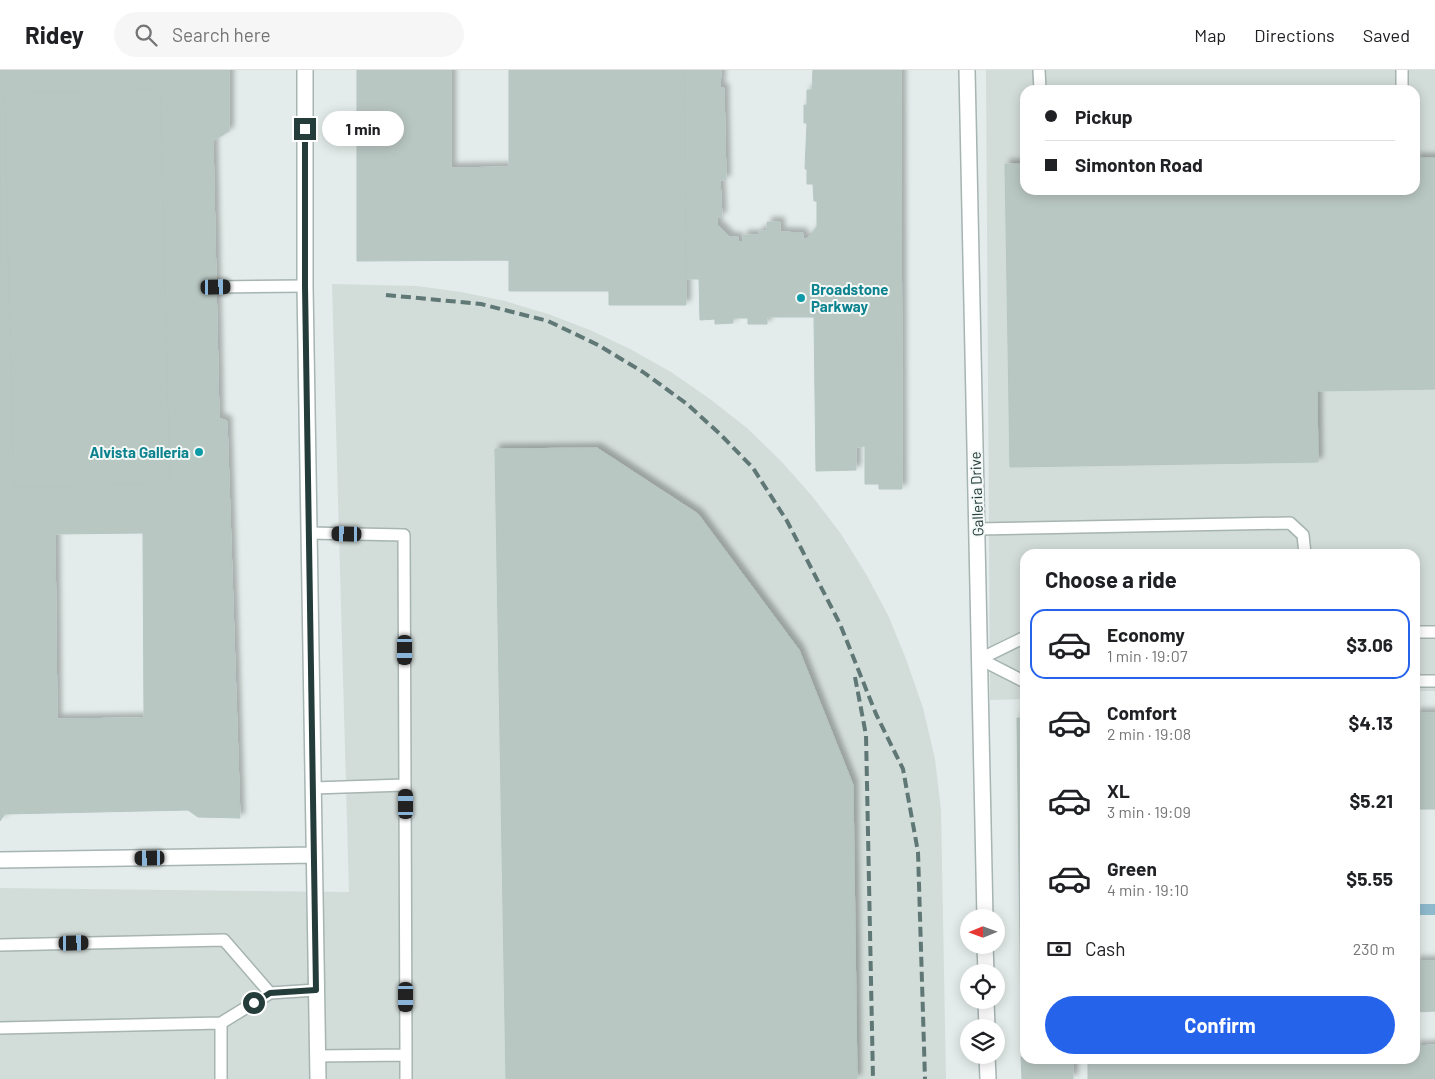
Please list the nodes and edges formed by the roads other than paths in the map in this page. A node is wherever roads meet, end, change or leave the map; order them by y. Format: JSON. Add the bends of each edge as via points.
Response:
{"nodes":[{"id":1,"x":305,"y":70,"type":"edge"},
{"id":2,"x":967,"y":70,"type":"edge"},
{"id":3,"x":1039,"y":70,"type":"edge"},
{"id":4,"x":1402,"y":70,"type":"edge"},
{"id":5,"x":1040,"y":85,"type":"edge"},
{"id":6,"x":1402,"y":85,"type":"edge"},
{"id":7,"x":305,"y":286,"type":"junction"},
{"id":8,"x":216,"y":287,"type":"dead end"},
{"id":9,"x":977,"y":529,"type":"junction"},
{"id":10,"x":309,"y":533,"type":"junction"},
{"id":11,"x":1304,"y":549,"type":"edge"},
{"id":12,"x":1420,"y":632,"type":"edge"},
{"id":13,"x":1435,"y":632,"type":"edge"},
{"id":14,"x":1020,"y":639,"type":"edge"},
{"id":15,"x":980,"y":659,"type":"junction"},
{"id":16,"x":1020,"y":679,"type":"edge"},
{"id":17,"x":1420,"y":681,"type":"edge"},
{"id":18,"x":1435,"y":681,"type":"edge"},
{"id":19,"x":406,"y":785,"type":"junction"},
{"id":20,"x":313,"y":788,"type":"junction"},
{"id":21,"x":314,"y":855,"type":"junction"},
{"id":22,"x":0,"y":860,"type":"edge"},
{"id":23,"x":985,"y":909,"type":"edge"},
{"id":24,"x":0,"y":945,"type":"edge"},
{"id":25,"x":316,"y":990,"type":"junction"},
{"id":26,"x":270,"y":993,"type":"junction"},
{"id":27,"x":220,"y":1024,"type":"junction"},
{"id":28,"x":0,"y":1028,"type":"edge"},
{"id":29,"x":406,"y":1054,"type":"junction"},
{"id":30,"x":317,"y":1056,"type":"junction"},
{"id":31,"x":987,"y":1064,"type":"edge"},
{"id":32,"x":221,"y":1079,"type":"edge"},
{"id":33,"x":318,"y":1079,"type":"edge"},
{"id":34,"x":406,"y":1079,"type":"edge"},
{"id":35,"x":988,"y":1079,"type":"edge"}],
"edges":[{"from":1,"to":7,"type":"street"},
{"from":2,"to":9,"type":"street","name":"Galleria Drive"},
{"from":3,"to":5,"type":"lane"},
{"from":4,"to":6,"type":"lane"},
{"from":7,"to":8,"type":"lane"},
{"from":7,"to":10,"type":"street"},
{"from":9,"to":11,"type":"lane","via":[[1290,523],[1303,535]]},
{"from":9,"to":15,"type":"street","name":"Galleria Drive"},
{"from":10,"to":19,"type":"lane","via":[[404,535]]},
{"from":10,"to":20,"type":"street"},
{"from":12,"to":13,"type":"lane"},
{"from":14,"to":15,"type":"lane"},
{"from":15,"to":16,"type":"lane"},
{"from":15,"to":23,"type":"street","name":"Galleria Drive"},
{"from":17,"to":18,"type":"lane"},
{"from":19,"to":20,"type":"lane"},
{"from":19,"to":29,"type":"lane"},
{"from":20,"to":21,"type":"street"},
{"from":21,"to":22,"type":"street"},
{"from":21,"to":25,"type":"street"},
{"from":24,"to":26,"type":"lane","via":[[224,940]]},
{"from":25,"to":26,"type":"lane"},
{"from":25,"to":30,"type":"street"},
{"from":26,"to":27,"type":"lane"},
{"from":27,"to":28,"type":"lane"},
{"from":27,"to":32,"type":"lane"},
{"from":29,"to":30,"type":"lane"},
{"from":29,"to":34,"type":"lane"},
{"from":30,"to":33,"type":"street"},
{"from":31,"to":35,"type":"street"}]}
